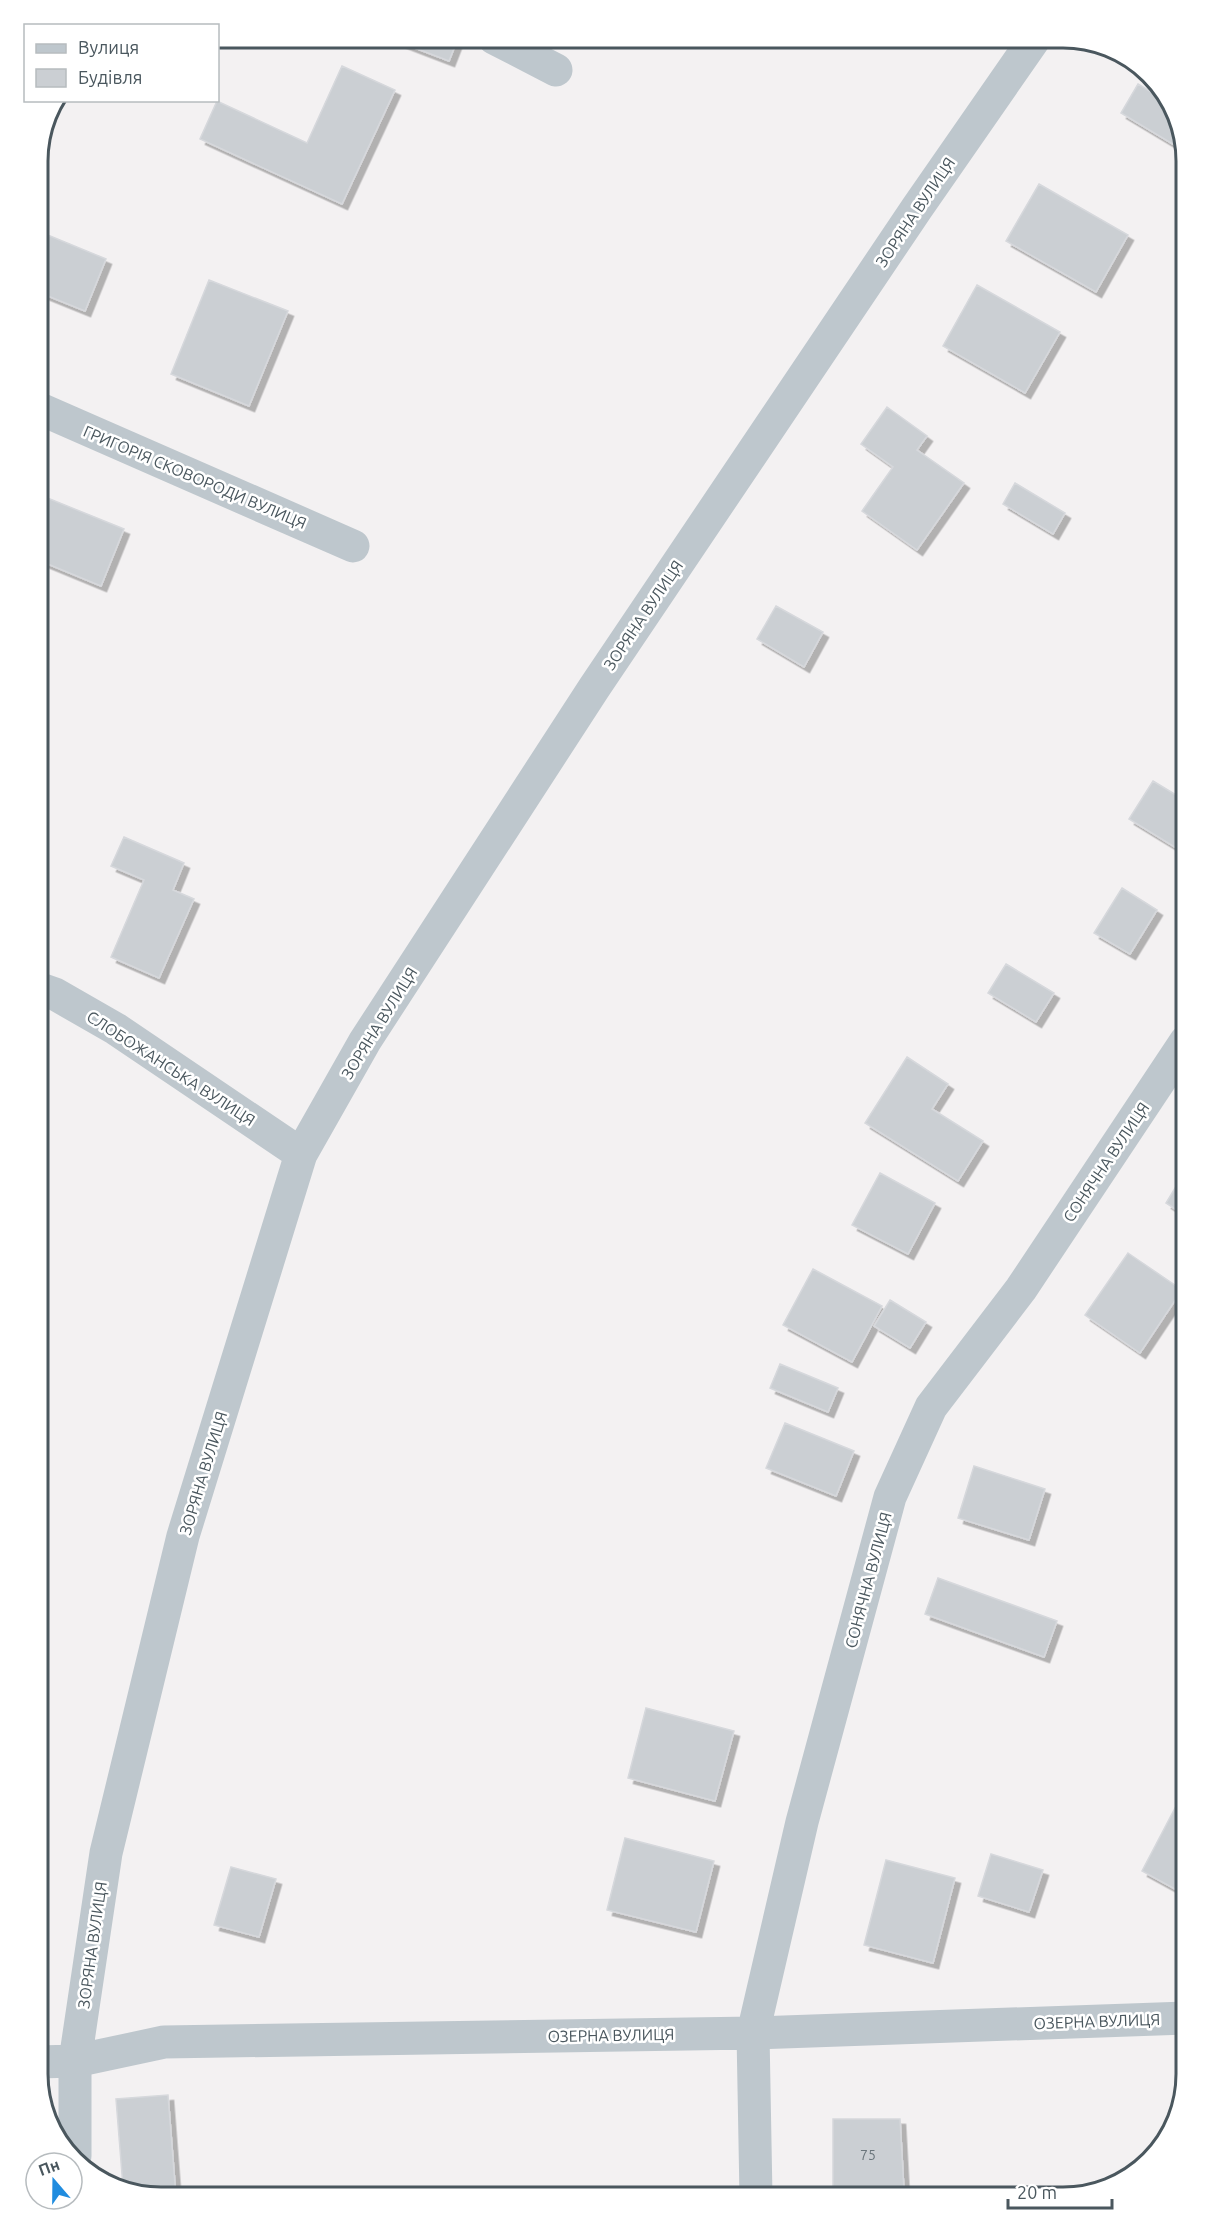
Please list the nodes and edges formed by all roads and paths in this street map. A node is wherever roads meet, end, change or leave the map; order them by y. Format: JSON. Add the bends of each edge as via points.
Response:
{"nodes":[{"id":1,"x":513,"y":48,"type":"edge"},
{"id":2,"x":1028,"y":48,"type":"edge"},
{"id":3,"x":556,"y":70,"type":"dead end"},
{"id":4,"x":48,"y":412,"type":"edge"},
{"id":5,"x":353,"y":546,"type":"dead end"},
{"id":6,"x":48,"y":992,"type":"edge"},
{"id":7,"x":1176,"y":1056,"type":"edge"},
{"id":8,"x":301,"y":1154,"type":"junction"},
{"id":9,"x":1176,"y":2018,"type":"edge"},
{"id":10,"x":753,"y":2033,"type":"junction"},
{"id":11,"x":75,"y":2061,"type":"junction"},
{"id":12,"x":48,"y":2062,"type":"edge"},
{"id":13,"x":75,"y":2147,"type":"edge"},
{"id":14,"x":756,"y":2187,"type":"edge"}],
"edges":[{"from":1,"to":3,"type":"street"},
{"from":2,"to":8,"type":"street","name":"ЗОРЯНА ВУЛИЦЯ","via":[[588,698],[365,1041]]},
{"from":4,"to":5,"type":"street","name":"ГРИГОРІЯ СКОВОРОДИ ВУЛИЦЯ"},
{"from":6,"to":8,"type":"street","name":"СЛОБОЖАНСЬКА ВУЛИЦЯ","via":[[117,1029]]},
{"from":7,"to":10,"type":"street","name":"СОНЯЧНА ВУЛИЦЯ","via":[[1021,1289],[932,1407],[890,1497],[802,1822]]},
{"from":8,"to":11,"type":"street","name":"ЗОРЯНА ВУЛИЦЯ","via":[[183,1536],[106,1853]]},
{"from":9,"to":10,"type":"street","name":"ОЗЕРНА ВУЛИЦЯ"},
{"from":10,"to":11,"type":"street","name":"ОЗЕРНА ВУЛИЦЯ","via":[[164,2042]]},
{"from":10,"to":14,"type":"street","name":"СОНЯЧНА ВУЛИЦЯ"},
{"from":11,"to":12,"type":"street","name":"ОЗЕРНА ВУЛИЦЯ"},
{"from":11,"to":13,"type":"street","name":"ЗОРЯНА ВУЛИЦЯ"}]}
